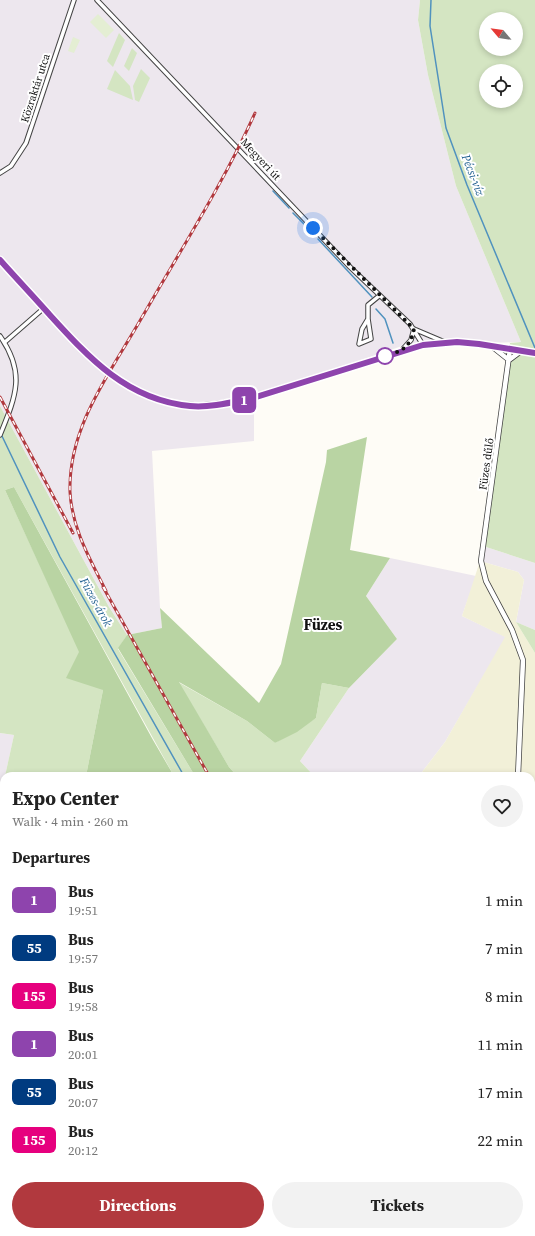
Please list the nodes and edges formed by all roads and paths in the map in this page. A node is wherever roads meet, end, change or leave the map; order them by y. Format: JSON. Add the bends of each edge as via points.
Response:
{"nodes":[{"id":1,"x":74,"y":0,"type":"edge"},
{"id":2,"x":97,"y":0,"type":"edge"},
{"id":3,"x":0,"y":173,"type":"edge"},
{"id":4,"x":0,"y":260,"type":"edge"},
{"id":5,"x":379,"y":296,"type":"junction"},
{"id":6,"x":44,"y":308,"type":"junction"},
{"id":7,"x":368,"y":319,"type":"junction"},
{"id":8,"x":414,"y":329,"type":"junction"},
{"id":9,"x":0,"y":336,"type":"edge"},
{"id":10,"x":4,"y":342,"type":"junction"},
{"id":11,"x":448,"y":343,"type":"junction"},
{"id":12,"x":423,"y":345,"type":"junction"},
{"id":13,"x":489,"y":346,"type":"junction"},
{"id":14,"x":510,"y":349,"type":"junction"},
{"id":15,"x":523,"y":350,"type":"junction"},
{"id":16,"x":401,"y":351,"type":"junction"},
{"id":17,"x":533,"y":353,"type":"edge"},
{"id":18,"x":509,"y":360,"type":"junction"},
{"id":19,"x":1,"y":433,"type":"edge"},
{"id":20,"x":518,"y":772,"type":"edge"}],
"edges":[{"from":1,"to":3,"type":"street","name":"Közraktár utca","via":[[26,143],[11,166]]},
{"from":2,"to":5,"type":"street","name":"Megyeri út"},
{"from":4,"to":6,"type":"street"},
{"from":5,"to":7,"type":"street","via":[[368,305]]},
{"from":5,"to":8,"type":"street","name":"Megyeri út"},
{"from":6,"to":10,"type":"street"},
{"from":6,"to":16,"type":"street","bridge":true,"via":[[86,353],[113,376],[139,393],[161,402],[191,406],[253,398]]},
{"from":7,"to":7,"type":"street","via":[[362,329],[360,344],[371,339]]},
{"from":8,"to":11,"type":"street","name":"Megyeri út"},
{"from":8,"to":12,"type":"street","name":"Megyeri út"},
{"from":8,"to":16,"type":"street","via":[[410,340]]},
{"from":9,"to":10,"type":"street"},
{"from":10,"to":19,"type":"street","via":[[14,360],[18,380]]},
{"from":11,"to":12,"type":"street","name":"Megyeri út"},
{"from":11,"to":13,"type":"street","name":"Megyeri út"},
{"from":12,"to":16,"type":"street"},
{"from":13,"to":14,"type":"street","name":"Megyeri út"},
{"from":13,"to":18,"type":"street"},
{"from":14,"to":15,"type":"street","name":"Megyeri út"},
{"from":14,"to":18,"type":"street","name":"Füzes dűlő"},
{"from":15,"to":17,"type":"street","name":"Megyeri út"},
{"from":15,"to":18,"type":"street"},
{"from":18,"to":20,"type":"street","name":"Füzes dűlő","via":[[481,561],[486,582],[512,630],[523,660]]}]}
